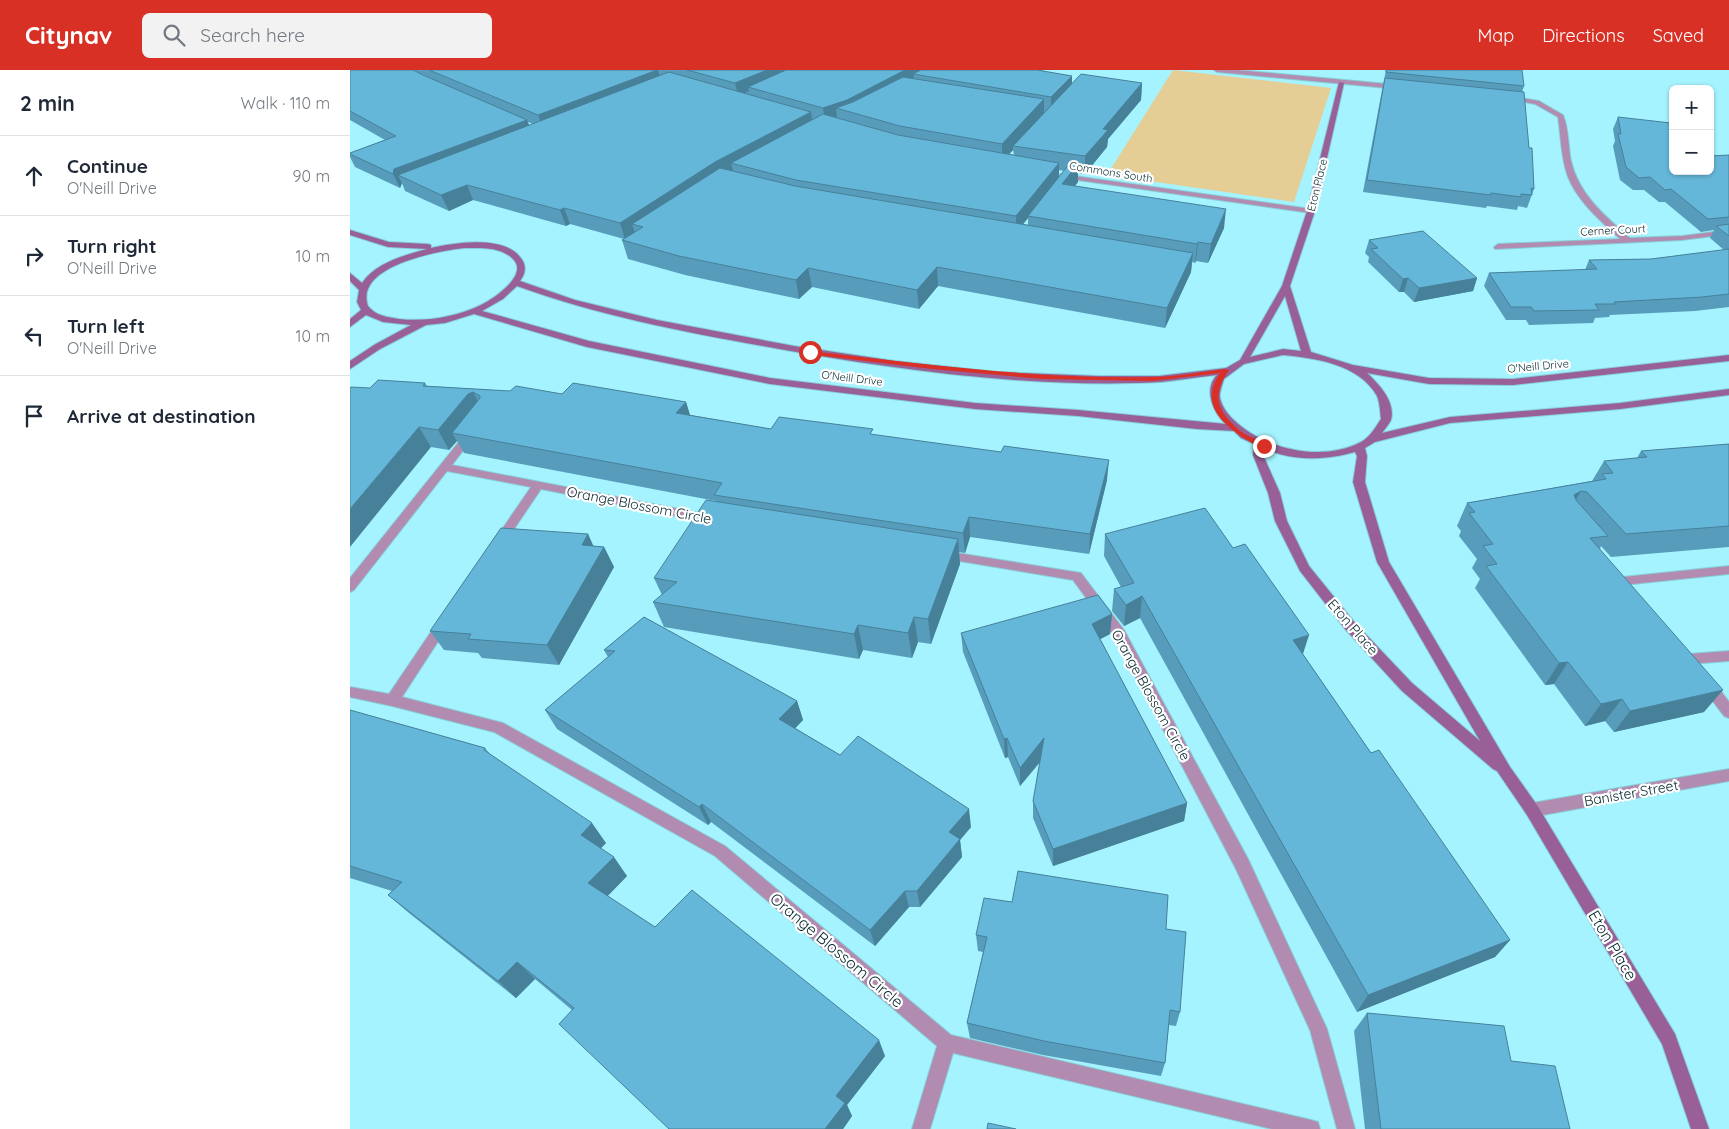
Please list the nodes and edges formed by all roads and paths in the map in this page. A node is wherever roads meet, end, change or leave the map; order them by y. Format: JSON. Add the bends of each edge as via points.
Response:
{"nodes":[{"id":1,"x":1217,"y":70,"type":"edge"},
{"id":2,"x":1234,"y":71,"type":"edge"},
{"id":3,"x":1341,"y":82,"type":"junction"},
{"id":4,"x":1410,"y":88,"type":"edge"},
{"id":5,"x":1506,"y":98,"type":"edge"},
{"id":6,"x":1058,"y":176,"type":"edge"},
{"id":7,"x":1068,"y":177,"type":"junction"},
{"id":8,"x":1061,"y":184,"type":"edge"},
{"id":9,"x":1311,"y":211,"type":"junction"},
{"id":10,"x":350,"y":232,"type":"edge"},
{"id":11,"x":1729,"y":232,"type":"edge"},
{"id":12,"x":1628,"y":241,"type":"junction"},
{"id":13,"x":1498,"y":247,"type":"dead end"},
{"id":14,"x":438,"y":248,"type":"junction"},
{"id":15,"x":350,"y":276,"type":"edge"},
{"id":16,"x":516,"y":283,"type":"junction"},
{"id":17,"x":1286,"y":286,"type":"junction"},
{"id":18,"x":363,"y":289,"type":"junction"},
{"id":19,"x":366,"y":311,"type":"junction"},
{"id":20,"x":473,"y":311,"type":"junction"},
{"id":21,"x":425,"y":322,"type":"junction"},
{"id":22,"x":350,"y":324,"type":"edge"},
{"id":23,"x":1306,"y":353,"type":"junction"},
{"id":24,"x":1729,"y":358,"type":"edge"},
{"id":25,"x":1244,"y":359,"type":"junction"},
{"id":26,"x":350,"y":366,"type":"edge"},
{"id":27,"x":1350,"y":368,"type":"junction"},
{"id":28,"x":1225,"y":370,"type":"junction"},
{"id":29,"x":1729,"y":392,"type":"edge"},
{"id":30,"x":479,"y":424,"type":"edge"},
{"id":31,"x":1234,"y":428,"type":"junction"},
{"id":32,"x":1373,"y":439,"type":"junction"},
{"id":33,"x":1259,"y":444,"type":"junction"},
{"id":34,"x":1359,"y":447,"type":"junction"},
{"id":35,"x":445,"y":467,"type":"junction"},
{"id":36,"x":538,"y":485,"type":"junction"},
{"id":37,"x":725,"y":521,"type":"edge"},
{"id":38,"x":493,"y":551,"type":"edge"},
{"id":39,"x":930,"y":553,"type":"edge"},
{"id":40,"x":1729,"y":570,"type":"edge"},
{"id":41,"x":350,"y":587,"type":"edge"},
{"id":42,"x":1635,"y":595,"type":"edge"},
{"id":43,"x":454,"y":609,"type":"edge"},
{"id":44,"x":1729,"y":656,"type":"edge"},
{"id":45,"x":350,"y":692,"type":"edge"},
{"id":46,"x":392,"y":700,"type":"junction"},
{"id":47,"x":1729,"y":712,"type":"edge"},
{"id":48,"x":1505,"y":771,"type":"junction"},
{"id":49,"x":1729,"y":776,"type":"edge"},
{"id":50,"x":1532,"y":810,"type":"junction"},
{"id":51,"x":947,"y":1043,"type":"junction"},
{"id":52,"x":921,"y":1129,"type":"edge"},
{"id":53,"x":1311,"y":1129,"type":"edge"},
{"id":54,"x":1346,"y":1129,"type":"edge"},
{"id":55,"x":1700,"y":1129,"type":"edge"}],
"edges":[{"from":1,"to":2,"type":"street"},
{"from":2,"to":3,"type":"street"},
{"from":3,"to":4,"type":"street"},
{"from":3,"to":9,"type":"main road","name":"Eton Place"},
{"from":5,"to":12,"type":"street","via":[[1536,102],[1552,108],[1561,116],[1564,148],[1573,179],[1604,219]]},
{"from":6,"to":7,"type":"street","name":"Commons South"},
{"from":7,"to":8,"type":"street"},
{"from":7,"to":9,"type":"street","name":"Commons South"},
{"from":9,"to":17,"type":"main road","name":"Eton Place"},
{"from":10,"to":14,"type":"main road","via":[[388,244]]},
{"from":11,"to":12,"type":"street","name":"Cerner Court"},
{"from":12,"to":13,"type":"street","name":"Cerner Court"},
{"from":14,"to":16,"type":"main road","via":[[464,245],[506,250],[518,259],[522,270]]},
{"from":14,"to":18,"type":"main road","via":[[391,265],[374,276]]},
{"from":15,"to":18,"type":"main road"},
{"from":16,"to":20,"type":"main road","name":"O'Neill Drive","via":[[492,303]]},
{"from":16,"to":28,"type":"main road","name":"O'Neill Drive","via":[[562,300],[664,326],[810,352],[932,367],[1042,377],[1152,379]]},
{"from":17,"to":23,"type":"main road"},
{"from":17,"to":25,"type":"main road","name":"Eton Place"},
{"from":18,"to":19,"type":"main road","via":[[361,301]]},
{"from":19,"to":21,"type":"main road","name":"O'Neill Drive","via":[[386,320]]},
{"from":19,"to":22,"type":"main road"},
{"from":20,"to":21,"type":"main road","name":"O'Neill Drive"},
{"from":20,"to":31,"type":"main road","name":"O'Neill Drive","via":[[587,344],[770,381],[975,406],[1078,412]]},
{"from":21,"to":26,"type":"main road"},
{"from":23,"to":25,"type":"main road","name":"O'Neill Drive","via":[[1284,352]]},
{"from":23,"to":27,"type":"main road","name":"O'Neill Drive"},
{"from":24,"to":27,"type":"main road","name":"O'Neill Drive","via":[[1513,382],[1429,381]]},
{"from":25,"to":28,"type":"main road","name":"O'Neill Drive"},
{"from":27,"to":32,"type":"main road","name":"O'Neill Drive","via":[[1371,382],[1383,397],[1386,419]]},
{"from":28,"to":31,"type":"main road","name":"O'Neill Drive","via":[[1216,384],[1214,399],[1217,409]]},
{"from":29,"to":32,"type":"main road","name":"O'Neill Drive","via":[[1620,406],[1450,420]]},
{"from":30,"to":35,"type":"street"},
{"from":31,"to":33,"type":"main road","name":"O'Neill Drive"},
{"from":32,"to":34,"type":"main road","name":"O'Neill Drive"},
{"from":33,"to":34,"type":"main road","name":"O'Neill Drive","via":[[1286,453],[1313,455]]},
{"from":33,"to":48,"type":"main road","name":"Eton Place","via":[[1258,455],[1274,493],[1281,521],[1304,568],[1350,626],[1407,687]]},
{"from":34,"to":48,"type":"main road","name":"Eton Place","via":[[1362,456],[1359,482],[1383,562]]},
{"from":35,"to":36,"type":"street","name":"Orange Blossom Circle"},
{"from":35,"to":41,"type":"street"},
{"from":36,"to":37,"type":"street","name":"Orange Blossom Circle"},
{"from":36,"to":38,"type":"street"},
{"from":39,"to":54,"type":"street","name":"Orange Blossom Circle","via":[[1077,576],[1119,633],[1242,864],[1318,1029]]},
{"from":40,"to":42,"type":"street","via":[[1620,578]]},
{"from":43,"to":46,"type":"street"},
{"from":44,"to":47,"type":"street","via":[[1686,656]]},
{"from":45,"to":46,"type":"street","name":"Orange Blossom Circle"},
{"from":46,"to":51,"type":"street","name":"Orange Blossom Circle","via":[[498,727],[720,851]]},
{"from":48,"to":50,"type":"main road","name":"Eton Place"},
{"from":49,"to":50,"type":"street","name":"Banister Street"},
{"from":50,"to":55,"type":"main road","name":"Eton Place","via":[[1669,1040]]},
{"from":51,"to":52,"type":"street"},
{"from":51,"to":53,"type":"street","name":"Orange Blossom Circle"}]}
